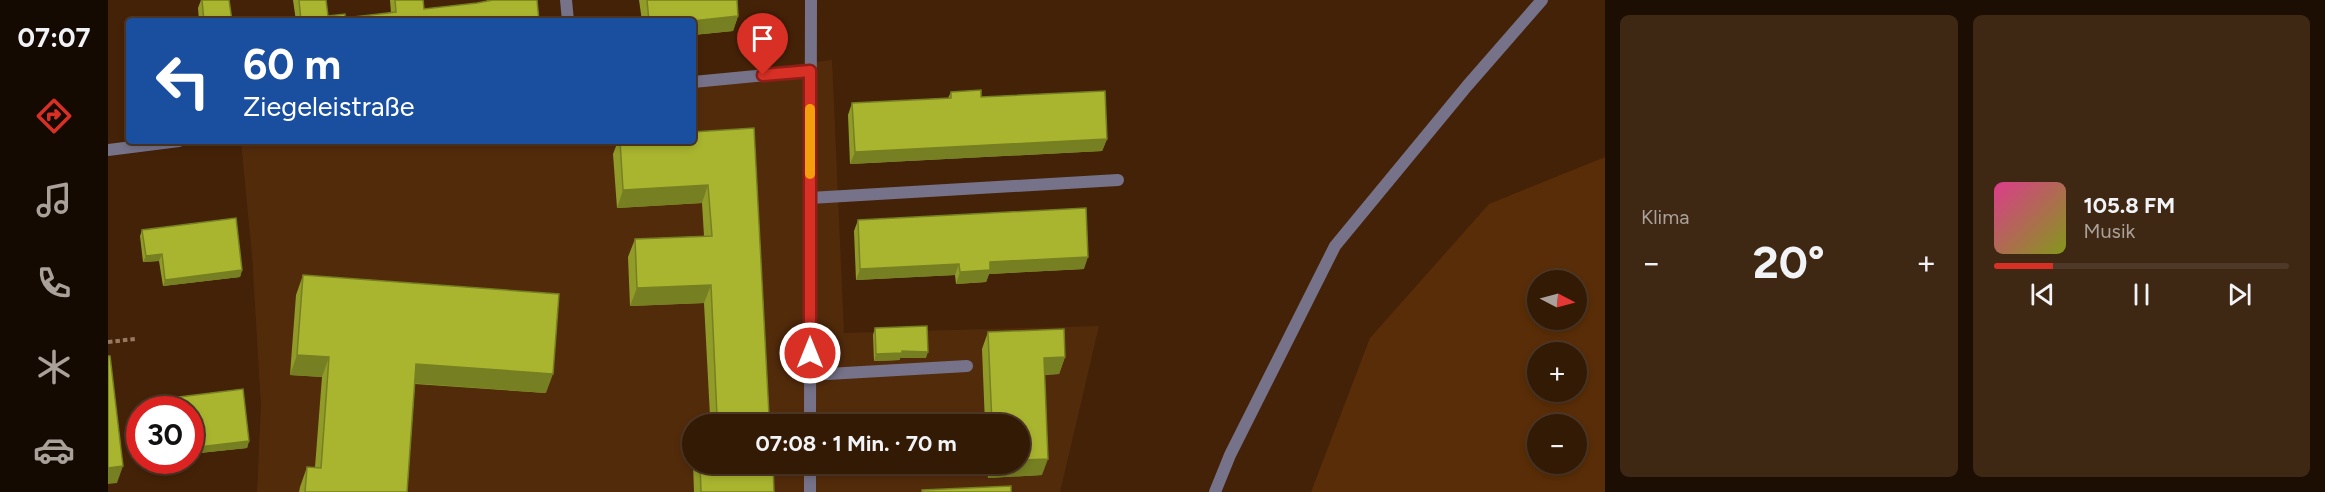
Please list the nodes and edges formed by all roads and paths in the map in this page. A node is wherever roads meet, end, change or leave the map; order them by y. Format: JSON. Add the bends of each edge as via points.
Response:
{"nodes":[{"id":1,"x":566,"y":0,"type":"edge"},
{"id":2,"x":811,"y":0,"type":"edge"},
{"id":3,"x":1542,"y":0,"type":"edge"},
{"id":4,"x":568,"y":18,"type":"edge"},
{"id":5,"x":810,"y":71,"type":"junction"},
{"id":6,"x":696,"y":82,"type":"edge"},
{"id":7,"x":155,"y":144,"type":"edge"},
{"id":8,"x":108,"y":150,"type":"edge"},
{"id":9,"x":1118,"y":180,"type":"dead end"},
{"id":10,"x":810,"y":198,"type":"junction"},
{"id":11,"x":135,"y":339,"type":"dead end"},
{"id":12,"x":108,"y":342,"type":"edge"},
{"id":13,"x":967,"y":366,"type":"dead end"},
{"id":14,"x":810,"y":375,"type":"junction"},
{"id":15,"x":810,"y":414,"type":"edge"},
{"id":16,"x":810,"y":474,"type":"edge"},
{"id":17,"x":810,"y":492,"type":"edge"},
{"id":18,"x":1215,"y":492,"type":"edge"}],
"edges":[{"from":1,"to":4,"type":"street"},
{"from":2,"to":5,"type":"street"},
{"from":3,"to":18,"type":"street","via":[[1335,246]]},
{"from":5,"to":6,"type":"street"},
{"from":5,"to":10,"type":"street"},
{"from":7,"to":8,"type":"street"},
{"from":9,"to":10,"type":"street"},
{"from":10,"to":14,"type":"street"},
{"from":11,"to":12,"type":"path"},
{"from":13,"to":14,"type":"street"},
{"from":14,"to":15,"type":"street"},
{"from":16,"to":17,"type":"street"}]}
